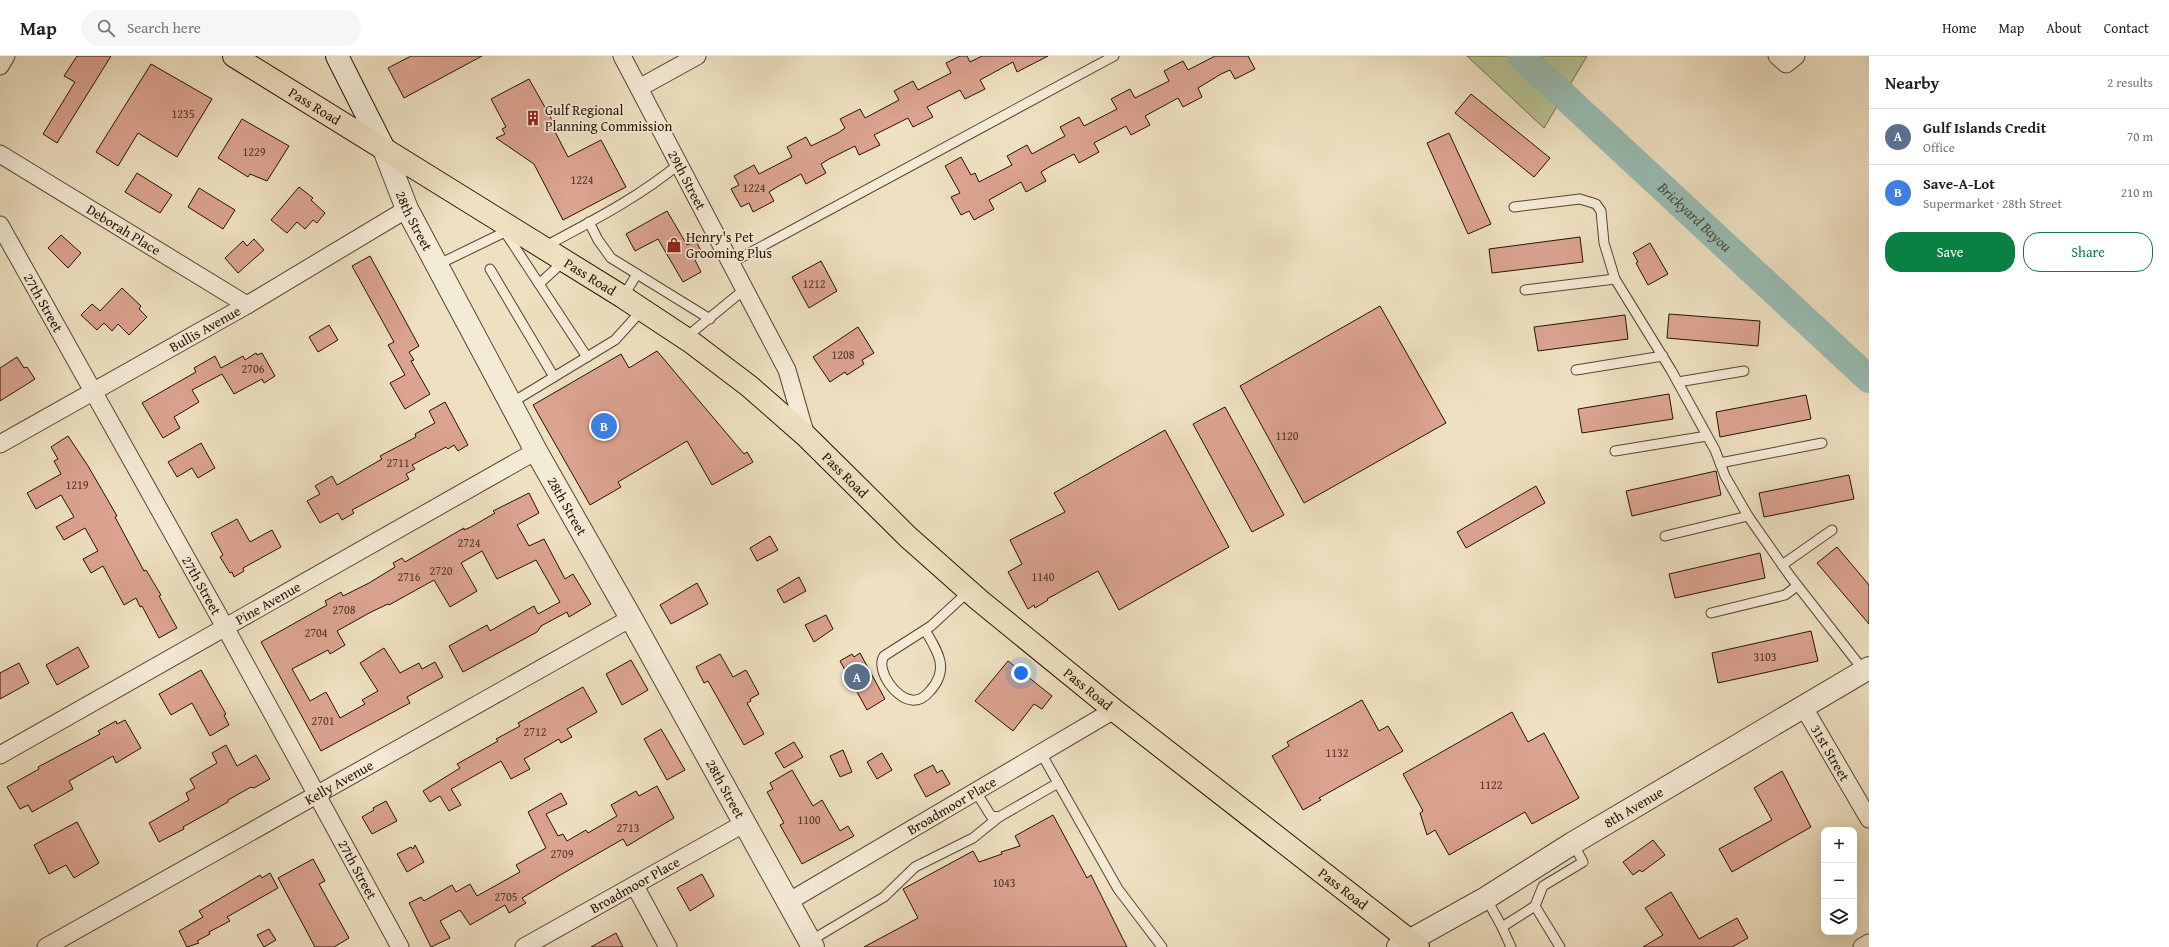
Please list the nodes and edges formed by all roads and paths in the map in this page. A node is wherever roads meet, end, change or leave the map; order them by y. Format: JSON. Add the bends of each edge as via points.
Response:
{"nodes":[{"id":1,"x":6,"y":56,"type":"edge"},
{"id":2,"x":234,"y":56,"type":"edge"},
{"id":3,"x":337,"y":56,"type":"edge"},
{"id":4,"x":622,"y":56,"type":"edge"},
{"id":5,"x":697,"y":56,"type":"edge"},
{"id":6,"x":1114,"y":56,"type":"edge"},
{"id":7,"x":1777,"y":56,"type":"edge"},
{"id":8,"x":1796,"y":56,"type":"edge"},
{"id":9,"x":0,"y":66,"type":"edge"},
{"id":10,"x":639,"y":88,"type":"junction"},
{"id":11,"x":383,"y":147,"type":"junction"},
{"id":12,"x":0,"y":154,"type":"edge"},
{"id":13,"x":679,"y":164,"type":"junction"},
{"id":14,"x":1514,"y":207,"type":"dead end"},
{"id":15,"x":407,"y":209,"type":"junction"},
{"id":16,"x":589,"y":222,"type":"junction"},
{"id":17,"x":0,"y":225,"type":"edge"},
{"id":18,"x":509,"y":230,"type":"junction"},
{"id":19,"x":542,"y":247,"type":"junction"},
{"id":20,"x":564,"y":261,"type":"junction"},
{"id":21,"x":731,"y":263,"type":"junction"},
{"id":22,"x":437,"y":265,"type":"junction"},
{"id":23,"x":490,"y":269,"type":"dead end"},
{"id":24,"x":637,"y":274,"type":"junction"},
{"id":25,"x":1615,"y":278,"type":"junction"},
{"id":26,"x":539,"y":284,"type":"junction"},
{"id":27,"x":745,"y":289,"type":"junction"},
{"id":28,"x":1525,"y":290,"type":"dead end"},
{"id":29,"x":623,"y":297,"type":"junction"},
{"id":30,"x":247,"y":305,"type":"junction"},
{"id":31,"x":642,"y":310,"type":"junction"},
{"id":32,"x":710,"y":319,"type":"junction"},
{"id":33,"x":685,"y":338,"type":"junction"},
{"id":34,"x":1662,"y":356,"type":"junction"},
{"id":35,"x":587,"y":357,"type":"junction"},
{"id":36,"x":1576,"y":370,"type":"dead end"},
{"id":37,"x":1744,"y":372,"type":"dead end"},
{"id":38,"x":554,"y":378,"type":"junction"},
{"id":39,"x":1678,"y":382,"type":"junction"},
{"id":40,"x":92,"y":392,"type":"junction"},
{"id":41,"x":510,"y":404,"type":"junction"},
{"id":42,"x":806,"y":436,"type":"junction"},
{"id":43,"x":1707,"y":436,"type":"junction"},
{"id":44,"x":1822,"y":443,"type":"dead end"},
{"id":45,"x":0,"y":444,"type":"edge"},
{"id":46,"x":536,"y":451,"type":"junction"},
{"id":47,"x":1616,"y":451,"type":"dead end"},
{"id":48,"x":1720,"y":463,"type":"junction"},
{"id":49,"x":1748,"y":516,"type":"junction"},
{"id":50,"x":1832,"y":530,"type":"dead end"},
{"id":51,"x":1665,"y":536,"type":"dead end"},
{"id":52,"x":1782,"y":565,"type":"junction"},
{"id":53,"x":1797,"y":586,"type":"junction"},
{"id":54,"x":969,"y":591,"type":"junction"},
{"id":55,"x":1712,"y":613,"type":"dead end"},
{"id":56,"x":631,"y":618,"type":"junction"},
{"id":57,"x":225,"y":627,"type":"junction"},
{"id":58,"x":925,"y":630,"type":"junction"},
{"id":59,"x":1867,"y":670,"type":"edge"},
{"id":60,"x":1803,"y":706,"type":"junction"},
{"id":61,"x":1114,"y":710,"type":"junction"},
{"id":62,"x":1041,"y":753,"type":"junction"},
{"id":63,"x":0,"y":755,"type":"edge"},
{"id":64,"x":1058,"y":783,"type":"junction"},
{"id":65,"x":976,"y":792,"type":"junction"},
{"id":66,"x":317,"y":795,"type":"junction"},
{"id":67,"x":999,"y":817,"type":"junction"},
{"id":68,"x":1869,"y":819,"type":"edge"},
{"id":69,"x":745,"y":823,"type":"junction"},
{"id":70,"x":1574,"y":843,"type":"junction"},
{"id":71,"x":634,"y":886,"type":"junction"},
{"id":72,"x":1486,"y":898,"type":"junction"},
{"id":73,"x":788,"y":902,"type":"junction"},
{"id":74,"x":1535,"y":906,"type":"junction"},
{"id":75,"x":1502,"y":927,"type":"junction"},
{"id":76,"x":1869,"y":943,"type":"edge"},
{"id":77,"x":812,"y":944,"type":"edge"},
{"id":78,"x":1408,"y":945,"type":"edge"},
{"id":79,"x":46,"y":947,"type":"edge"},
{"id":80,"x":400,"y":947,"type":"edge"},
{"id":81,"x":524,"y":947,"type":"edge"},
{"id":82,"x":668,"y":947,"type":"edge"},
{"id":83,"x":1162,"y":947,"type":"edge"},
{"id":84,"x":1511,"y":947,"type":"edge"},
{"id":85,"x":1560,"y":947,"type":"edge"},
{"id":86,"x":1862,"y":947,"type":"edge"}],
"edges":[{"from":1,"to":9,"type":"street"},
{"from":2,"to":11,"type":"main road","name":"Pass Road"},
{"from":3,"to":11,"type":"street","name":"28th Street"},
{"from":4,"to":10,"type":"street","name":"29th Street"},
{"from":5,"to":10,"type":"street"},
{"from":6,"to":21,"type":"lane"},
{"from":7,"to":8,"type":"street","via":[[1786,64]]},
{"from":10,"to":13,"type":"street","name":"29th Street"},
{"from":11,"to":15,"type":"street","name":"28th Street"},
{"from":11,"to":18,"type":"main road","name":"Pass Road"},
{"from":12,"to":30,"type":"street","name":"Deborah Place"},
{"from":13,"to":16,"type":"lane","via":[[657,182]]},
{"from":13,"to":21,"type":"street","name":"29th Street"},
{"from":14,"to":25,"type":"lane","via":[[1580,199],[1596,204],[1601,211],[1604,243]]},
{"from":15,"to":22,"type":"street","name":"28th Street"},
{"from":15,"to":30,"type":"street","name":"Bullis Avenue"},
{"from":16,"to":19,"type":"lane"},
{"from":16,"to":24,"type":"lane","via":[[611,258]]},
{"from":17,"to":40,"type":"street","name":"27th Street"},
{"from":18,"to":19,"type":"main road","name":"Pass Road"},
{"from":18,"to":22,"type":"lane"},
{"from":18,"to":26,"type":"lane"},
{"from":19,"to":20,"type":"main road","name":"Pass Road"},
{"from":20,"to":26,"type":"lane"},
{"from":20,"to":29,"type":"main road","name":"Pass Road"},
{"from":21,"to":27,"type":"street","name":"29th Street"},
{"from":22,"to":41,"type":"street","name":"28th Street"},
{"from":23,"to":38,"type":"lane"},
{"from":24,"to":29,"type":"lane"},
{"from":24,"to":32,"type":"lane"},
{"from":25,"to":28,"type":"lane"},
{"from":25,"to":34,"type":"lane"},
{"from":26,"to":35,"type":"lane"},
{"from":27,"to":32,"type":"lane"},
{"from":27,"to":42,"type":"street","name":"29th Street","via":[[787,370]]},
{"from":29,"to":31,"type":"main road","name":"Pass Road"},
{"from":30,"to":40,"type":"street","name":"Bullis Avenue"},
{"from":31,"to":33,"type":"main road","name":"Pass Road"},
{"from":31,"to":35,"type":"lane","via":[[615,340]]},
{"from":32,"to":33,"type":"lane"},
{"from":33,"to":42,"type":"main road","name":"Pass Road","via":[[749,386]]},
{"from":34,"to":36,"type":"lane"},
{"from":34,"to":39,"type":"lane"},
{"from":35,"to":38,"type":"lane"},
{"from":37,"to":39,"type":"lane"},
{"from":38,"to":41,"type":"lane"},
{"from":39,"to":43,"type":"lane"},
{"from":40,"to":45,"type":"street","name":"Bullis Avenue"},
{"from":40,"to":57,"type":"street","name":"27th Street"},
{"from":41,"to":46,"type":"street","name":"28th Street"},
{"from":42,"to":54,"type":"main road","name":"Pass Road","via":[[908,537]]},
{"from":43,"to":47,"type":"lane"},
{"from":43,"to":48,"type":"lane"},
{"from":44,"to":48,"type":"lane"},
{"from":46,"to":56,"type":"street","name":"28th Street"},
{"from":46,"to":57,"type":"street","name":"Pine Avenue"},
{"from":48,"to":49,"type":"lane"},
{"from":49,"to":51,"type":"lane"},
{"from":49,"to":52,"type":"lane"},
{"from":50,"to":52,"type":"lane"},
{"from":52,"to":53,"type":"lane"},
{"from":53,"to":55,"type":"lane","via":[[1785,595]]},
{"from":53,"to":59,"type":"lane"},
{"from":54,"to":58,"type":"lane"},
{"from":54,"to":61,"type":"main road","name":"Pass Road"},
{"from":56,"to":66,"type":"street","name":"Kelly Avenue"},
{"from":56,"to":69,"type":"street","name":"28th Street"},
{"from":57,"to":63,"type":"street","name":"Pine Avenue"},
{"from":57,"to":66,"type":"street","name":"27th Street"},
{"from":58,"to":58,"type":"lane","via":[[882,659],[885,677],[897,693],[910,700],[919,700],[927,694],[937,684],[941,672],[941,662]]},
{"from":59,"to":60,"type":"street","name":"8th Avenue"},
{"from":60,"to":68,"type":"street","name":"31st Street"},
{"from":60,"to":70,"type":"street","name":"8th Avenue"},
{"from":61,"to":62,"type":"street","name":"Broadmoor Place"},
{"from":61,"to":78,"type":"main road","name":"Pass Road"},
{"from":62,"to":64,"type":"lane"},
{"from":62,"to":65,"type":"street","name":"Broadmoor Place"},
{"from":64,"to":67,"type":"lane"},
{"from":64,"to":83,"type":"lane","via":[[1118,889]]},
{"from":65,"to":67,"type":"lane","via":[[991,816]]},
{"from":65,"to":73,"type":"street","name":"Broadmoor Place"},
{"from":66,"to":79,"type":"street","name":"Kelly Avenue"},
{"from":66,"to":80,"type":"street","name":"27th Street"},
{"from":67,"to":77,"type":"lane","via":[[973,838],[915,867],[884,897]]},
{"from":69,"to":71,"type":"street","name":"Broadmoor Place"},
{"from":69,"to":73,"type":"street","name":"28th Street"},
{"from":70,"to":72,"type":"street","name":"8th Avenue"},
{"from":70,"to":74,"type":"lane","via":[[1583,862],[1543,886]]},
{"from":71,"to":81,"type":"street","name":"Broadmoor Place"},
{"from":71,"to":82,"type":"street"},
{"from":72,"to":75,"type":"lane"},
{"from":72,"to":78,"type":"street","name":"8th Avenue"},
{"from":73,"to":77,"type":"street","name":"28th Street"},
{"from":74,"to":75,"type":"lane"},
{"from":74,"to":85,"type":"lane"},
{"from":75,"to":84,"type":"lane"},
{"from":76,"to":86,"type":"street"}]}
